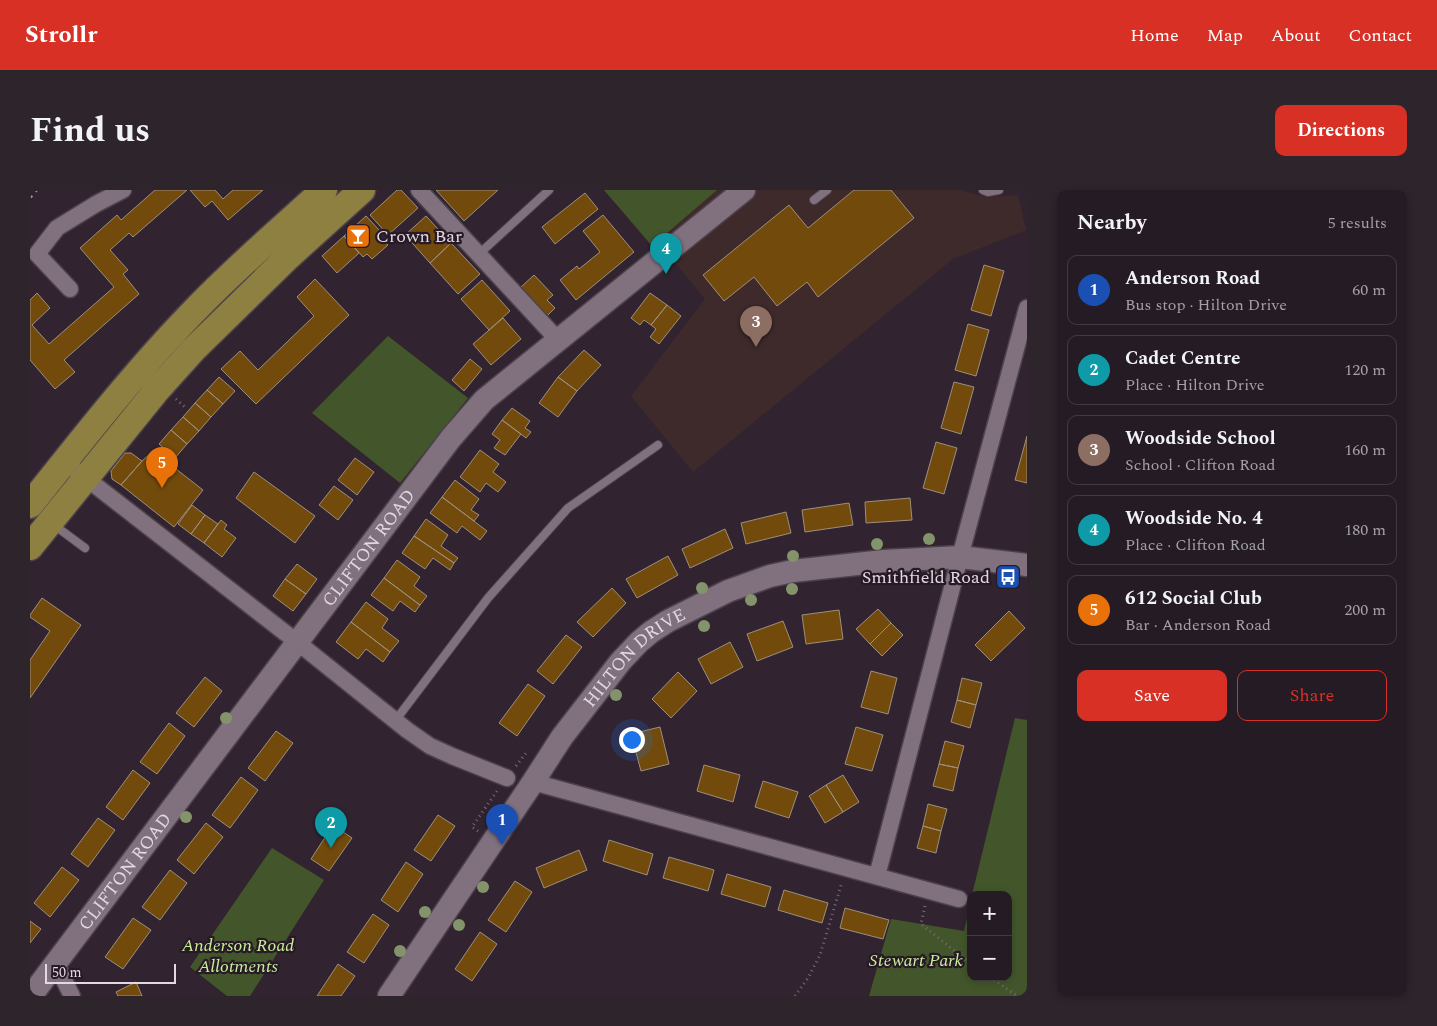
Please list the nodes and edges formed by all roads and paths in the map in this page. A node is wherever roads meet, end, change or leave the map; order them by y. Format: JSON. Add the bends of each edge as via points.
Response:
{"nodes":[{"id":1,"x":123,"y":190,"type":"edge"},
{"id":2,"x":324,"y":190,"type":"edge"},
{"id":3,"x":362,"y":190,"type":"edge"},
{"id":4,"x":419,"y":190,"type":"edge"},
{"id":5,"x":549,"y":190,"type":"edge"},
{"id":6,"x":744,"y":190,"type":"edge"},
{"id":7,"x":827,"y":190,"type":"edge"},
{"id":8,"x":983,"y":190,"type":"edge"},
{"id":9,"x":999,"y":190,"type":"edge"},
{"id":10,"x":814,"y":200,"type":"dead end"},
{"id":11,"x":479,"y":254,"type":"junction"},
{"id":12,"x":70,"y":289,"type":"dead end"},
{"id":13,"x":1027,"y":308,"type":"edge"},
{"id":14,"x":558,"y":340,"type":"junction"},
{"id":15,"x":172,"y":396,"type":"dead end"},
{"id":16,"x":186,"y":408,"type":"dead end"},
{"id":17,"x":658,"y":445,"type":"dead end"},
{"id":18,"x":64,"y":462,"type":"junction"},
{"id":19,"x":86,"y":477,"type":"junction"},
{"id":20,"x":30,"y":505,"type":"edge"},
{"id":21,"x":50,"y":522,"type":"junction"},
{"id":22,"x":30,"y":547,"type":"edge"},
{"id":23,"x":85,"y":548,"type":"dead end"},
{"id":24,"x":960,"y":557,"type":"junction"},
{"id":25,"x":1027,"y":565,"type":"edge"},
{"id":26,"x":297,"y":642,"type":"junction"},
{"id":27,"x":395,"y":721,"type":"junction"},
{"id":28,"x":507,"y":778,"type":"dead end"},
{"id":29,"x":533,"y":782,"type":"junction"},
{"id":30,"x":845,"y":868,"type":"junction"},
{"id":31,"x":877,"y":876,"type":"junction"},
{"id":32,"x":928,"y":891,"type":"junction"},
{"id":33,"x":959,"y":899,"type":"dead end"},
{"id":34,"x":967,"y":961,"type":"edge"},
{"id":35,"x":56,"y":964,"type":"junction"},
{"id":36,"x":996,"y":981,"type":"edge"},
{"id":37,"x":32,"y":996,"type":"edge"},
{"id":38,"x":72,"y":996,"type":"edge"},
{"id":39,"x":389,"y":996,"type":"edge"},
{"id":40,"x":795,"y":996,"type":"edge"},
{"id":41,"x":1017,"y":996,"type":"edge"}],
"edges":[{"from":1,"to":12,"type":"street","via":[[57,228],[37,254]]},
{"from":2,"to":18,"type":"main road","via":[[198,307],[126,386]]},
{"from":3,"to":19,"type":"main road","via":[[193,350]]},
{"from":4,"to":11,"type":"street"},
{"from":5,"to":11,"type":"lane"},
{"from":6,"to":14,"type":"street","name":"CLIFTON ROAD"},
{"from":7,"to":10,"type":"lane"},
{"from":8,"to":9,"type":"lane"},
{"from":11,"to":14,"type":"street"},
{"from":13,"to":24,"type":"street"},
{"from":14,"to":26,"type":"street","name":"CLIFTON ROAD","via":[[484,400],[451,438]]},
{"from":15,"to":16,"type":"path"},
{"from":17,"to":27,"type":"lane","via":[[568,508],[488,598]]},
{"from":18,"to":19,"type":"street"},
{"from":18,"to":20,"type":"main road"},
{"from":19,"to":21,"type":"main road"},
{"from":19,"to":26,"type":"street"},
{"from":21,"to":22,"type":"main road"},
{"from":21,"to":23,"type":"lane"},
{"from":24,"to":25,"type":"street","name":"HILTON DRIVE"},
{"from":24,"to":29,"type":"street","name":"HILTON DRIVE","via":[[884,561],[770,576],[728,591],[668,621],[639,642],[621,661],[562,737]]},
{"from":24,"to":31,"type":"street"},
{"from":26,"to":27,"type":"street"},
{"from":26,"to":35,"type":"street","name":"CLIFTON ROAD"},
{"from":27,"to":28,"type":"street","via":[[430,746]]},
{"from":29,"to":30,"type":"street"},
{"from":29,"to":39,"type":"street","name":"HILTON DRIVE"},
{"from":30,"to":31,"type":"street"},
{"from":30,"to":40,"type":"path","via":[[820,955]]},
{"from":31,"to":32,"type":"street"},
{"from":32,"to":33,"type":"street"},
{"from":32,"to":34,"type":"path","via":[[921,924]]},
{"from":35,"to":37,"type":"street","name":"CLIFTON ROAD"},
{"from":35,"to":38,"type":"street"},
{"from":36,"to":41,"type":"path"}]}
